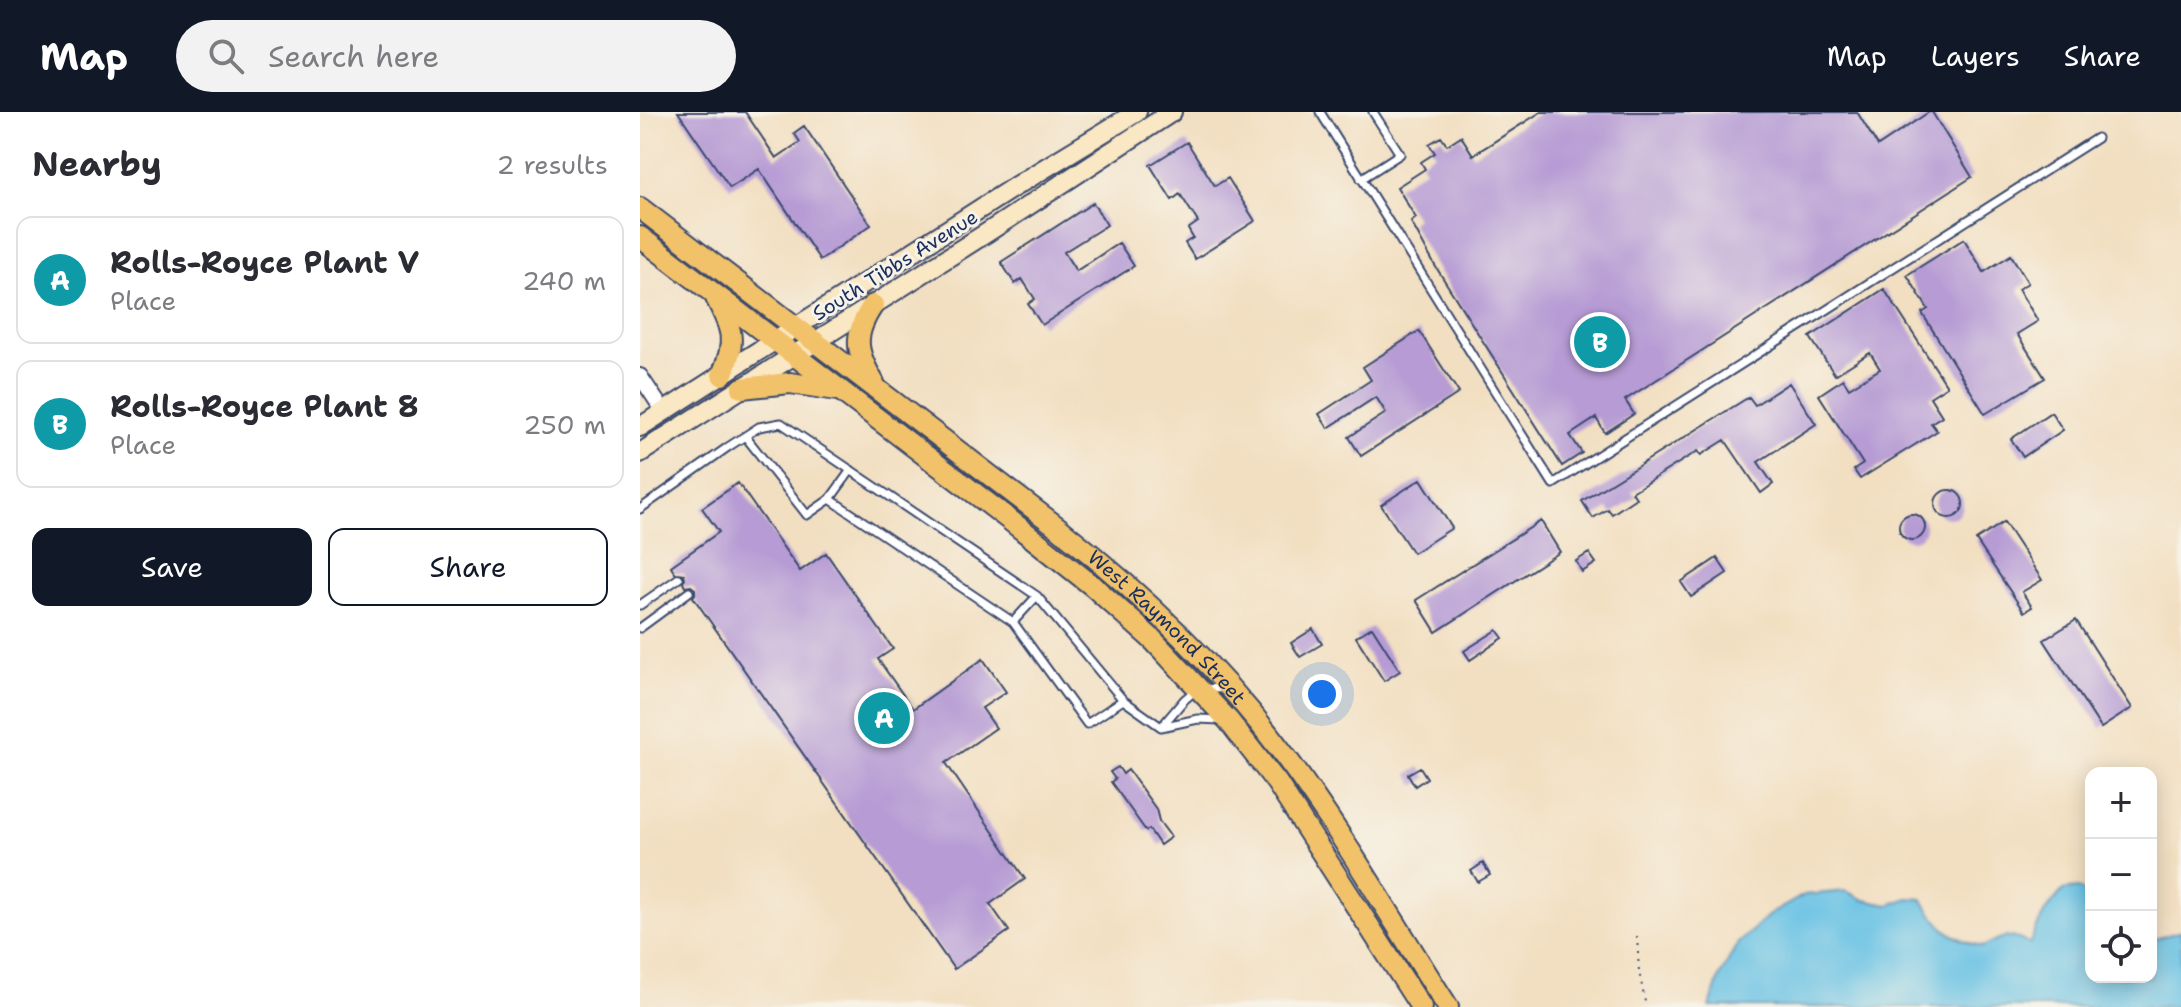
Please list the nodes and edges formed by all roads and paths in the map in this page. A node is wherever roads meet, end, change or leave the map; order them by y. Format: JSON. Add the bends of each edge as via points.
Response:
{"nodes":[{"id":1,"x":1137,"y":112,"type":"edge"},
{"id":2,"x":1172,"y":112,"type":"edge"},
{"id":3,"x":1320,"y":112,"type":"edge"},
{"id":4,"x":1373,"y":112,"type":"edge"},
{"id":5,"x":2097,"y":138,"type":"dead end"},
{"id":6,"x":1361,"y":179,"type":"junction"},
{"id":7,"x":640,"y":208,"type":"edge"},
{"id":8,"x":640,"y":237,"type":"edge"},
{"id":9,"x":714,"y":294,"type":"junction"},
{"id":10,"x":873,"y":305,"type":"junction"},
{"id":11,"x":797,"y":328,"type":"junction"},
{"id":12,"x":776,"y":341,"type":"junction"},
{"id":13,"x":815,"y":342,"type":"junction"},
{"id":14,"x":794,"y":355,"type":"junction"},
{"id":15,"x":722,"y":375,"type":"junction"},
{"id":16,"x":640,"y":376,"type":"edge"},
{"id":17,"x":742,"y":388,"type":"junction"},
{"id":18,"x":878,"y":390,"type":"junction"},
{"id":19,"x":841,"y":391,"type":"junction"},
{"id":20,"x":664,"y":412,"type":"junction"},
{"id":21,"x":640,"y":427,"type":"edge"},
{"id":22,"x":745,"y":436,"type":"junction"},
{"id":23,"x":640,"y":453,"type":"edge"},
{"id":24,"x":851,"y":470,"type":"junction"},
{"id":25,"x":830,"y":499,"type":"junction"},
{"id":26,"x":640,"y":509,"type":"edge"},
{"id":27,"x":679,"y":578,"type":"dead end"},
{"id":28,"x":689,"y":592,"type":"dead end"},
{"id":29,"x":1037,"y":596,"type":"junction"},
{"id":30,"x":640,"y":605,"type":"edge"},
{"id":31,"x":1013,"y":622,"type":"junction"},
{"id":32,"x":640,"y":628,"type":"edge"},
{"id":33,"x":1198,"y":688,"type":"junction"},
{"id":34,"x":1232,"y":689,"type":"junction"},
{"id":35,"x":1123,"y":700,"type":"junction"},
{"id":36,"x":1228,"y":720,"type":"junction"},
{"id":37,"x":1161,"y":727,"type":"junction"},
{"id":38,"x":1637,"y":936,"type":"dead end"},
{"id":39,"x":1421,"y":1007,"type":"edge"},
{"id":40,"x":1448,"y":1007,"type":"edge"},
{"id":41,"x":1646,"y":1007,"type":"edge"}],
"edges":[{"from":1,"to":11,"type":"main road","name":"South Tibbs Avenue"},
{"from":2,"to":10,"type":"main road","name":"South Tibbs Avenue"},
{"from":3,"to":6,"type":"lane"},
{"from":4,"to":6,"type":"lane","via":[[1400,154]]},
{"from":5,"to":6,"type":"lane","via":[[1553,484]]},
{"from":7,"to":11,"type":"main road","name":"West Raymond Street"},
{"from":8,"to":9,"type":"main road","name":"West Raymond Street"},
{"from":9,"to":12,"type":"main road","name":"West Raymond Street"},
{"from":9,"to":15,"type":"main road","via":[[732,335]]},
{"from":10,"to":13,"type":"main road","name":"South Tibbs Avenue"},
{"from":10,"to":18,"type":"main road","via":[[859,329],[858,343]]},
{"from":11,"to":12,"type":"main road","name":"South Tibbs Avenue"},
{"from":11,"to":13,"type":"main road","name":"West Raymond Street"},
{"from":12,"to":14,"type":"main road","name":"West Raymond Street"},
{"from":12,"to":15,"type":"main road","name":"South Tibbs Avenue"},
{"from":13,"to":14,"type":"main road","name":"South Tibbs Avenue"},
{"from":13,"to":18,"type":"main road","name":"West Raymond Street"},
{"from":14,"to":17,"type":"main road","name":"South Tibbs Avenue"},
{"from":14,"to":19,"type":"main road","name":"West Raymond Street"},
{"from":15,"to":20,"type":"main road","name":"South Tibbs Avenue"},
{"from":16,"to":20,"type":"street"},
{"from":17,"to":19,"type":"main road","via":[[790,383]]},
{"from":17,"to":23,"type":"main road","name":"South Tibbs Avenue"},
{"from":18,"to":34,"type":"main road","name":"West Raymond Street","via":[[1098,559]]},
{"from":19,"to":33,"type":"main road","name":"West Raymond Street","via":[[1094,587]]},
{"from":20,"to":21,"type":"main road","name":"South Tibbs Avenue"},
{"from":22,"to":24,"type":"lane","via":[[781,423]]},
{"from":22,"to":25,"type":"lane","via":[[807,515]]},
{"from":22,"to":26,"type":"lane"},
{"from":24,"to":25,"type":"lane"},
{"from":24,"to":29,"type":"lane"},
{"from":25,"to":31,"type":"lane"},
{"from":27,"to":30,"type":"lane"},
{"from":28,"to":32,"type":"lane"},
{"from":29,"to":31,"type":"lane"},
{"from":29,"to":35,"type":"lane"},
{"from":31,"to":35,"type":"lane","via":[[1087,724]]},
{"from":33,"to":34,"type":"lane"},
{"from":33,"to":36,"type":"main road","name":"West Raymond Street"},
{"from":33,"to":37,"type":"lane"},
{"from":34,"to":40,"type":"main road","name":"West Raymond Street","via":[[1297,773]]},
{"from":35,"to":37,"type":"lane"},
{"from":36,"to":37,"type":"lane","via":[[1198,719]]},
{"from":36,"to":39,"type":"main road","name":"West Raymond Street","via":[[1293,807]]},
{"from":38,"to":41,"type":"path"}]}
